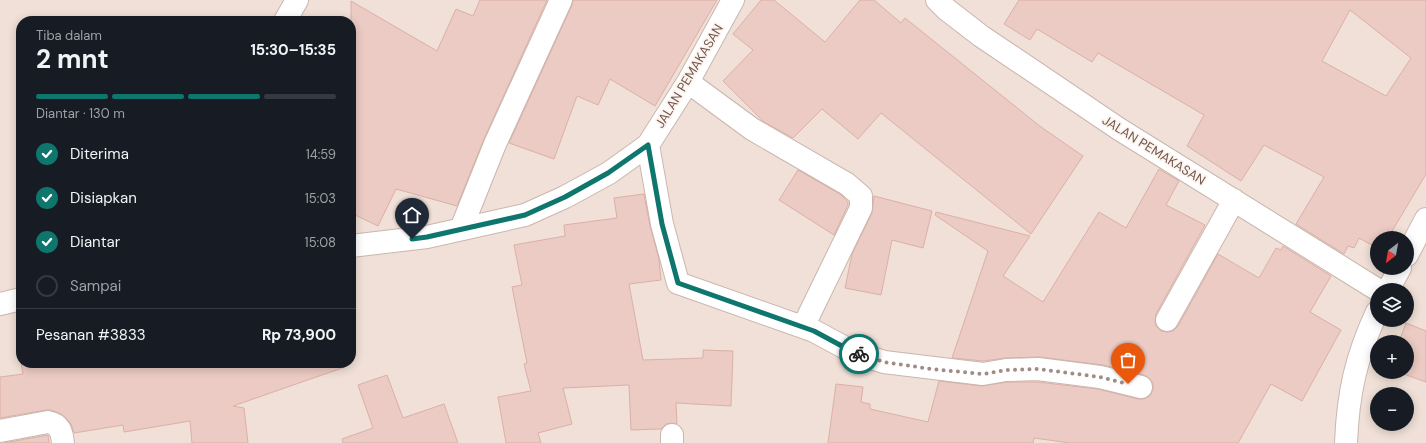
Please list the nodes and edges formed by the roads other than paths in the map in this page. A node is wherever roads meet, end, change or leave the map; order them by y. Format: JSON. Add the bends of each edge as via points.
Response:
{"nodes":[{"id":1,"x":297,"y":0,"type":"edge"},
{"id":2,"x":561,"y":0,"type":"edge"},
{"id":3,"x":733,"y":0,"type":"edge"},
{"id":4,"x":937,"y":0,"type":"edge"},
{"id":5,"x":288,"y":16,"type":"edge"},
{"id":6,"x":688,"y":82,"type":"junction"},
{"id":7,"x":648,"y":145,"type":"junction"},
{"id":8,"x":1234,"y":200,"type":"junction"},
{"id":9,"x":1426,"y":219,"type":"edge"},
{"id":10,"x":461,"y":229,"type":"junction"},
{"id":11,"x":1414,"y":242,"type":"edge"},
{"id":12,"x":356,"y":245,"type":"edge"},
{"id":13,"x":1370,"y":285,"type":"edge"},
{"id":14,"x":16,"y":300,"type":"edge"},
{"id":15,"x":0,"y":304,"type":"edge"},
{"id":16,"x":1167,"y":320,"type":"dead end"},
{"id":17,"x":803,"y":327,"type":"junction"},
{"id":18,"x":1370,"y":327,"type":"edge"},
{"id":19,"x":1141,"y":387,"type":"dead end"},
{"id":20,"x":0,"y":431,"type":"edge"},
{"id":21,"x":63,"y":443,"type":"edge"},
{"id":22,"x":1346,"y":443,"type":"edge"}],
"edges":[{"from":1,"to":5,"type":"street"},
{"from":2,"to":10,"type":"street","via":[[495,144]]},
{"from":3,"to":6,"type":"street","name":"JALAN PEMAKASAN"},
{"from":4,"to":8,"type":"street","name":"JALAN PEMAKASAN","via":[[981,36],[1059,89]]},
{"from":6,"to":7,"type":"street","name":"JALAN PEMAKASAN"},
{"from":6,"to":17,"type":"street","via":[[752,129],[847,184],[860,196],[861,208]]},
{"from":7,"to":10,"type":"street","name":"JALAN PEMAKASAN","via":[[608,173],[525,215]]},
{"from":7,"to":17,"type":"street","via":[[662,224],[678,283]]},
{"from":8,"to":13,"type":"street","name":"JALAN PEMAKASAN"},
{"from":8,"to":16,"type":"street"},
{"from":9,"to":11,"type":"street"},
{"from":10,"to":12,"type":"street","name":"JALAN PEMAKASAN","via":[[427,237]]},
{"from":14,"to":15,"type":"street"},
{"from":17,"to":19,"type":"street","via":[[853,352],[884,362],[983,374],[1038,369],[1100,377]]},
{"from":18,"to":22,"type":"street","via":[[1355,370],[1347,411]]},
{"from":20,"to":21,"type":"street","via":[[52,422],[62,432]]}]}
